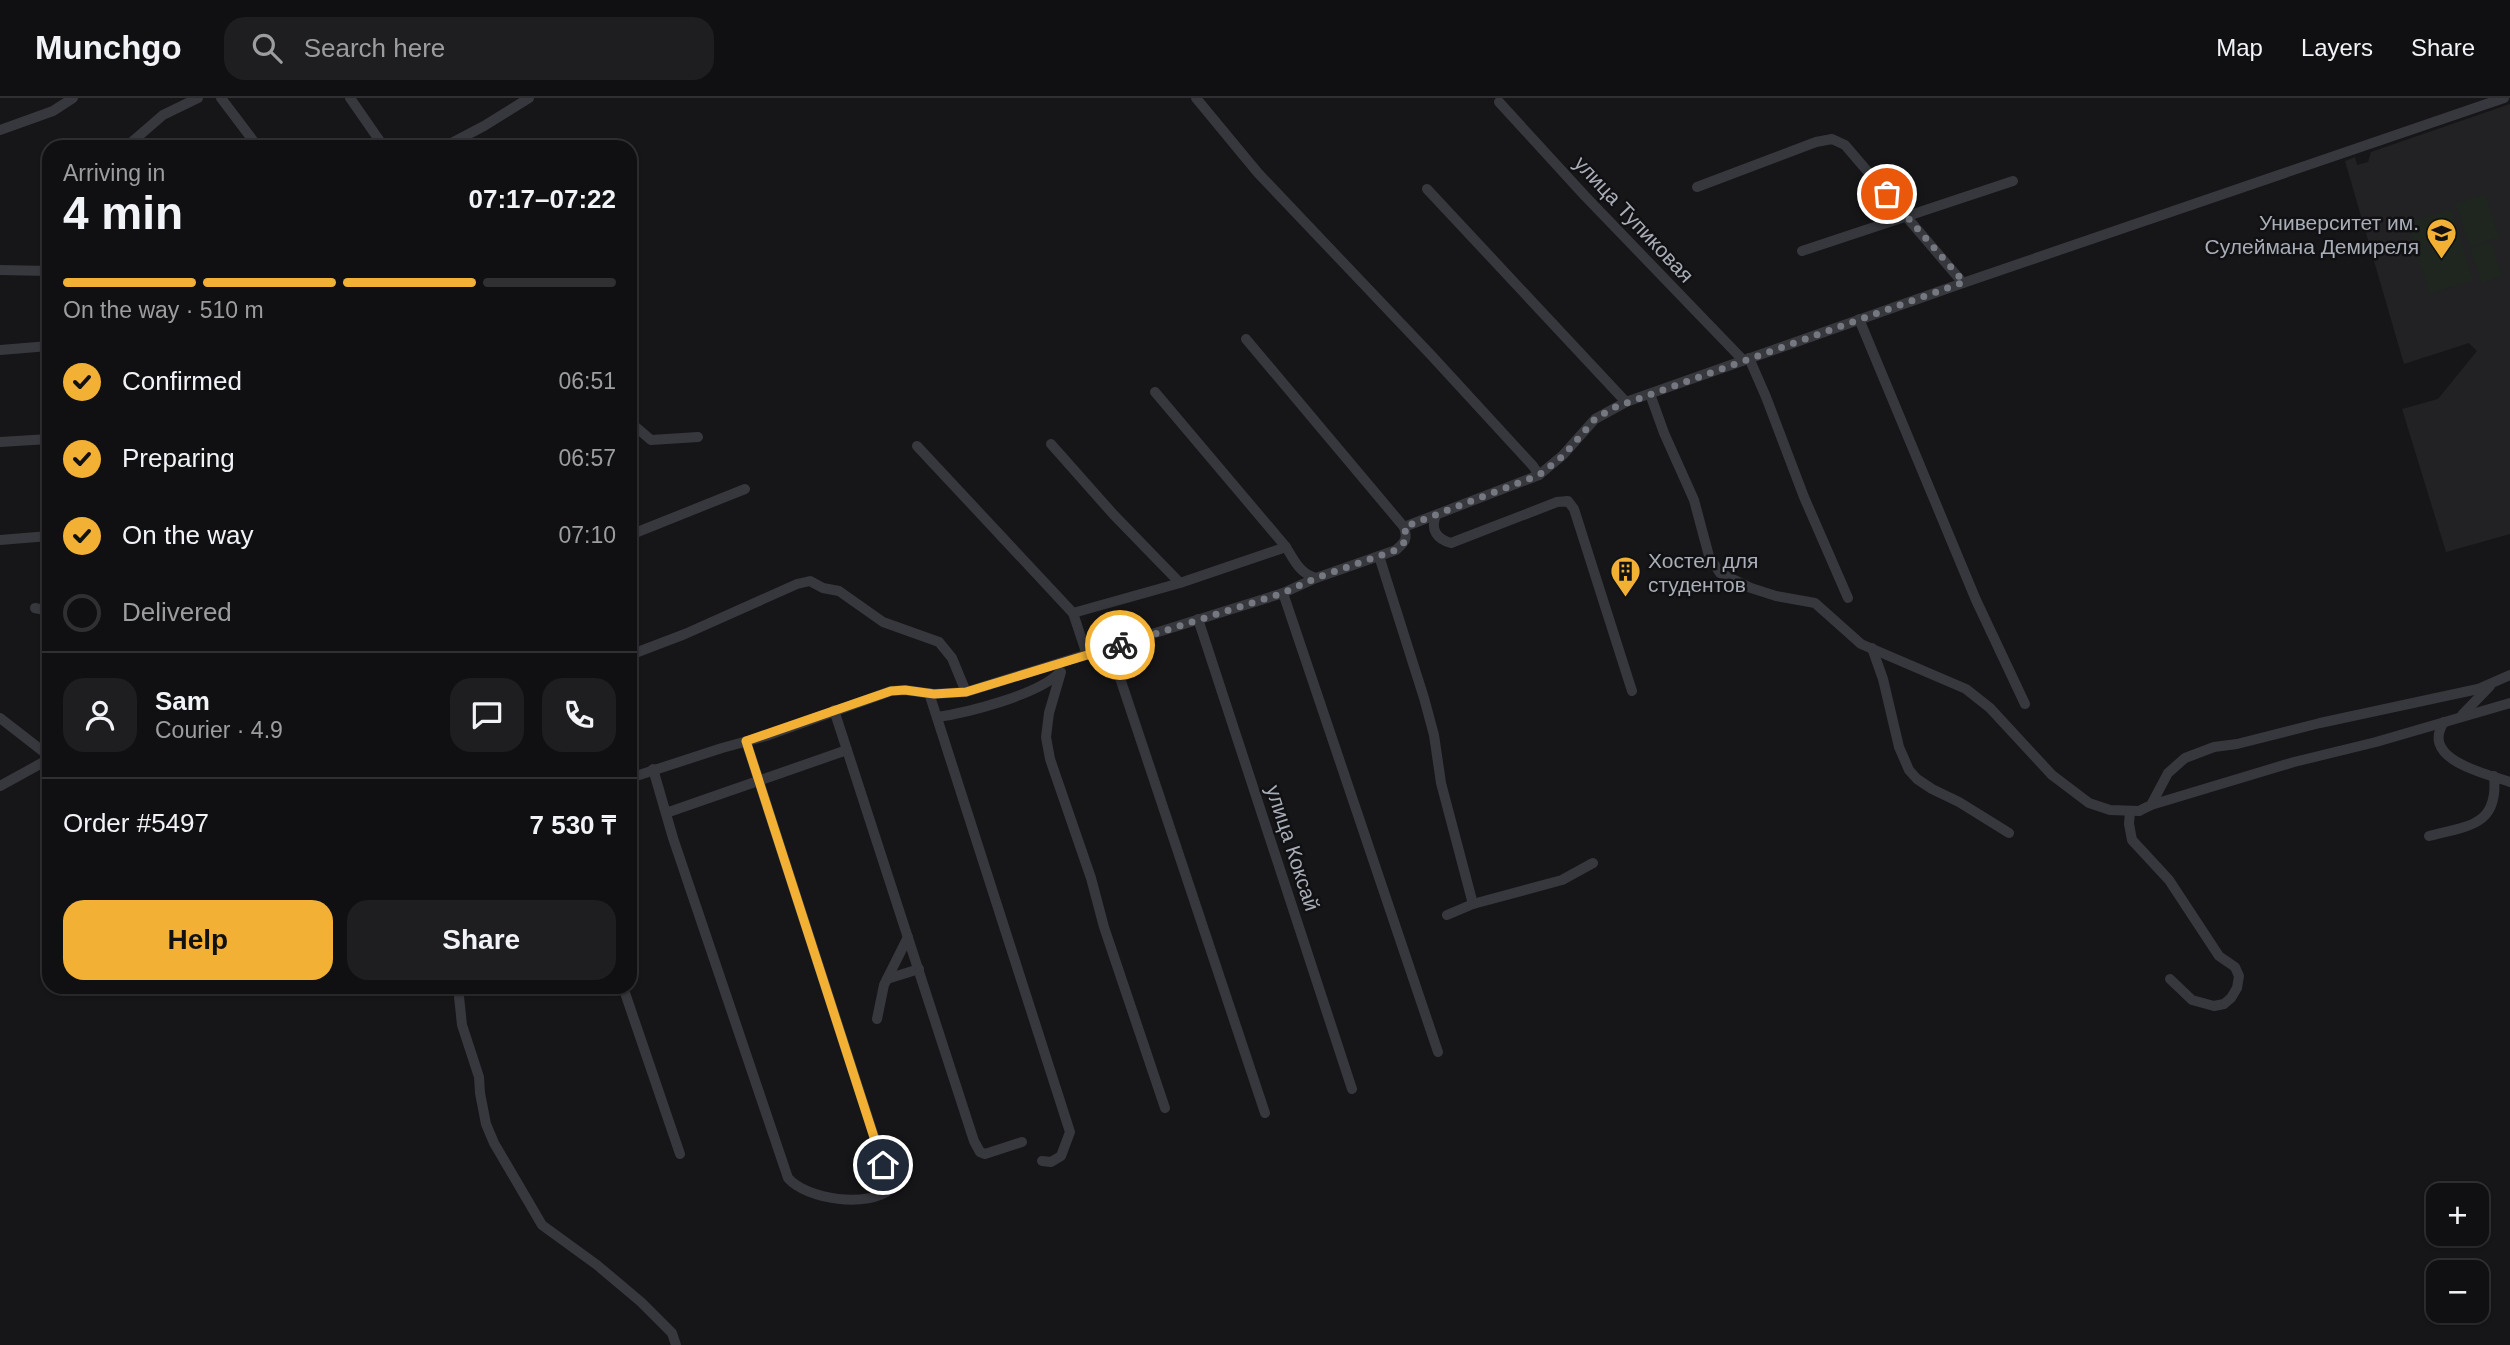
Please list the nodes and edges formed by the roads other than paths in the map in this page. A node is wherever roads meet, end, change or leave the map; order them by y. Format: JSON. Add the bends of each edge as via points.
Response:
{"nodes":[{"id":1,"x":73,"y":98,"type":"edge"},
{"id":2,"x":198,"y":98,"type":"edge"},
{"id":3,"x":221,"y":98,"type":"edge"},
{"id":4,"x":350,"y":98,"type":"edge"},
{"id":5,"x":529,"y":98,"type":"edge"},
{"id":6,"x":1196,"y":98,"type":"edge"},
{"id":7,"x":2504,"y":98,"type":"edge"},
{"id":8,"x":1499,"y":102,"type":"dead end"},
{"id":9,"x":0,"y":130,"type":"edge"},
{"id":10,"x":134,"y":140,"type":"edge"},
{"id":11,"x":253,"y":140,"type":"edge"},
{"id":12,"x":379,"y":140,"type":"edge"},
{"id":13,"x":458,"y":140,"type":"edge"},
{"id":14,"x":2013,"y":181,"type":"dead end"},
{"id":15,"x":1698,"y":187,"type":"dead end"},
{"id":16,"x":1427,"y":189,"type":"dead end"},
{"id":17,"x":1907,"y":215,"type":"junction"},
{"id":18,"x":1802,"y":251,"type":"dead end"},
{"id":19,"x":0,"y":271,"type":"edge"},
{"id":20,"x":42,"y":271,"type":"edge"},
{"id":21,"x":1964,"y":282,"type":"junction"},
{"id":22,"x":1859,"y":319,"type":"junction"},
{"id":23,"x":1246,"y":340,"type":"dead end"},
{"id":24,"x":42,"y":347,"type":"edge"},
{"id":25,"x":0,"y":350,"type":"edge"},
{"id":26,"x":1746,"y":359,"type":"junction"},
{"id":27,"x":1155,"y":392,"type":"dead end"},
{"id":28,"x":1650,"y":394,"type":"junction"},
{"id":29,"x":1626,"y":402,"type":"junction"},
{"id":30,"x":637,"y":428,"type":"edge"},
{"id":31,"x":698,"y":437,"type":"dead end"},
{"id":32,"x":42,"y":439,"type":"edge"},
{"id":33,"x":0,"y":442,"type":"edge"},
{"id":34,"x":1051,"y":444,"type":"dead end"},
{"id":35,"x":917,"y":446,"type":"dead end"},
{"id":36,"x":1539,"y":475,"type":"junction"},
{"id":37,"x":745,"y":489,"type":"dead end"},
{"id":38,"x":1436,"y":515,"type":"junction"},
{"id":39,"x":1404,"y":527,"type":"junction"},
{"id":40,"x":637,"y":533,"type":"edge"},
{"id":41,"x":42,"y":537,"type":"edge"},
{"id":42,"x":0,"y":540,"type":"edge"},
{"id":43,"x":1286,"y":547,"type":"junction"},
{"id":44,"x":1379,"y":556,"type":"junction"},
{"id":45,"x":1316,"y":578,"type":"junction"},
{"id":46,"x":1180,"y":583,"type":"junction"},
{"id":47,"x":1283,"y":593,"type":"junction"},
{"id":48,"x":1847,"y":598,"type":"dead end"},
{"id":49,"x":35,"y":608,"type":"dead end"},
{"id":50,"x":42,"y":610,"type":"edge"},
{"id":51,"x":1073,"y":612,"type":"junction"},
{"id":52,"x":1198,"y":619,"type":"junction"},
{"id":53,"x":1110,"y":648,"type":"junction"},
{"id":54,"x":1872,"y":648,"type":"junction"},
{"id":55,"x":637,"y":652,"type":"edge"},
{"id":56,"x":1087,"y":655,"type":"junction"},
{"id":57,"x":1063,"y":666,"type":"junction"},
{"id":58,"x":2510,"y":675,"type":"edge"},
{"id":59,"x":2494,"y":682,"type":"junction"},
{"id":60,"x":1632,"y":691,"type":"dead end"},
{"id":61,"x":966,"y":692,"type":"junction"},
{"id":62,"x":929,"y":694,"type":"junction"},
{"id":63,"x":2510,"y":703,"type":"edge"},
{"id":64,"x":2025,"y":704,"type":"dead end"},
{"id":65,"x":834,"y":710,"type":"junction"},
{"id":66,"x":937,"y":717,"type":"junction"},
{"id":67,"x":0,"y":718,"type":"edge"},
{"id":68,"x":2460,"y":718,"type":"junction"},
{"id":69,"x":2444,"y":722,"type":"junction"},
{"id":70,"x":746,"y":741,"type":"junction"},
{"id":71,"x":847,"y":750,"type":"junction"},
{"id":72,"x":42,"y":751,"type":"edge"},
{"id":73,"x":42,"y":761,"type":"edge"},
{"id":74,"x":653,"y":769,"type":"junction"},
{"id":75,"x":637,"y":775,"type":"edge"},
{"id":76,"x":2494,"y":776,"type":"junction"},
{"id":77,"x":758,"y":780,"type":"junction"},
{"id":78,"x":2510,"y":782,"type":"edge"},
{"id":79,"x":0,"y":786,"type":"edge"},
{"id":80,"x":2151,"y":805,"type":"junction"},
{"id":81,"x":2130,"y":811,"type":"junction"},
{"id":82,"x":666,"y":813,"type":"junction"},
{"id":83,"x":2009,"y":833,"type":"dead end"},
{"id":84,"x":2429,"y":836,"type":"dead end"},
{"id":85,"x":1593,"y":863,"type":"dead end"},
{"id":86,"x":1473,"y":904,"type":"junction"},
{"id":87,"x":1447,"y":915,"type":"dead end"},
{"id":88,"x":908,"y":937,"type":"junction"},
{"id":89,"x":919,"y":969,"type":"junction"},
{"id":90,"x":887,"y":979,"type":"junction"},
{"id":91,"x":2171,"y":979,"type":"dead end"},
{"id":92,"x":459,"y":994,"type":"edge"},
{"id":93,"x":625,"y":994,"type":"edge"},
{"id":94,"x":877,"y":1019,"type":"dead end"},
{"id":95,"x":1438,"y":1052,"type":"dead end"},
{"id":96,"x":1352,"y":1089,"type":"dead end"},
{"id":97,"x":1165,"y":1108,"type":"dead end"},
{"id":98,"x":1265,"y":1113,"type":"dead end"},
{"id":99,"x":1022,"y":1142,"type":"dead end"},
{"id":100,"x":680,"y":1154,"type":"dead end"},
{"id":101,"x":1042,"y":1161,"type":"dead end"},
{"id":102,"x":676,"y":1345,"type":"edge"}],
"edges":[{"from":1,"to":9,"type":"street"},
{"from":2,"to":10,"type":"street","via":[[163,115]]},
{"from":3,"to":11,"type":"street"},
{"from":4,"to":12,"type":"street"},
{"from":5,"to":13,"type":"street"},
{"from":6,"to":36,"type":"street","via":[[1258,173]]},
{"from":7,"to":21,"type":"street"},
{"from":8,"to":26,"type":"street","name":"улица Тупиковая","via":[[1585,197]]},
{"from":14,"to":17,"type":"street"},
{"from":15,"to":17,"type":"street","via":[[1832,139],[1845,145]]},
{"from":16,"to":29,"type":"street"},
{"from":17,"to":18,"type":"street"},
{"from":17,"to":21,"type":"street"},
{"from":19,"to":20,"type":"street"},
{"from":21,"to":22,"type":"street"},
{"from":22,"to":26,"type":"street"},
{"from":22,"to":64,"type":"street","via":[[1976,600]]},
{"from":23,"to":39,"type":"street"},
{"from":24,"to":25,"type":"street"},
{"from":26,"to":28,"type":"street"},
{"from":26,"to":48,"type":"street"},
{"from":27,"to":43,"type":"street"},
{"from":28,"to":29,"type":"street"},
{"from":28,"to":54,"type":"street","via":[[1693,500],[1709,556],[1720,573],[1776,596],[1815,603]]},
{"from":29,"to":36,"type":"street","via":[[1595,419],[1563,456]]},
{"from":30,"to":31,"type":"street","via":[[651,440]]},
{"from":32,"to":33,"type":"street"},
{"from":34,"to":46,"type":"street"},
{"from":35,"to":51,"type":"street"},
{"from":36,"to":38,"type":"street"},
{"from":37,"to":40,"type":"street"},
{"from":38,"to":39,"type":"street"},
{"from":38,"to":60,"type":"street","via":[[1435,533],[1451,543],[1568,501]]},
{"from":39,"to":44,"type":"street","via":[[1406,542]]},
{"from":41,"to":42,"type":"street"},
{"from":43,"to":45,"type":"street","via":[[1297,566]]},
{"from":43,"to":46,"type":"street"},
{"from":44,"to":45,"type":"street"},
{"from":44,"to":86,"type":"street","via":[[1434,735],[1441,783]]},
{"from":45,"to":47,"type":"street"},
{"from":46,"to":51,"type":"street"},
{"from":47,"to":52,"type":"street"},
{"from":47,"to":95,"type":"street"},
{"from":49,"to":50,"type":"street"},
{"from":51,"to":56,"type":"street"},
{"from":52,"to":53,"type":"street"},
{"from":52,"to":96,"type":"street","name":"улица Коксай"},
{"from":53,"to":56,"type":"street"},
{"from":53,"to":98,"type":"street"},
{"from":54,"to":81,"type":"street","via":[[1966,689],[1990,708],[2052,775],[2089,803]]},
{"from":54,"to":83,"type":"street","via":[[1909,770],[1932,789]]},
{"from":55,"to":61,"type":"street","via":[[810,581],[839,591],[883,622],[939,642],[952,658]]},
{"from":56,"to":57,"type":"street"},
{"from":57,"to":61,"type":"street"},
{"from":57,"to":66,"type":"street","via":[[1049,683],[996,703]]},
{"from":57,"to":97,"type":"street","via":[[1049,713],[1046,737],[1050,759]]},
{"from":58,"to":59,"type":"street"},
{"from":59,"to":68,"type":"street"},
{"from":59,"to":80,"type":"street","via":[[2214,747],[2185,758],[2168,773]]},
{"from":61,"to":62,"type":"street"},
{"from":62,"to":65,"type":"street","via":[[891,691]]},
{"from":62,"to":66,"type":"street"},
{"from":63,"to":68,"type":"street"},
{"from":65,"to":70,"type":"street"},
{"from":65,"to":71,"type":"street"},
{"from":66,"to":101,"type":"street","via":[[1067,1121],[1069,1132],[1061,1156]]},
{"from":67,"to":72,"type":"street"},
{"from":68,"to":69,"type":"street"},
{"from":69,"to":76,"type":"street","via":[[2438,735],[2448,757]]},
{"from":69,"to":80,"type":"street"},
{"from":70,"to":74,"type":"street"},
{"from":70,"to":77,"type":"street"},
{"from":71,"to":77,"type":"street"},
{"from":71,"to":88,"type":"street"},
{"from":73,"to":79,"type":"street"},
{"from":74,"to":75,"type":"street"},
{"from":74,"to":82,"type":"street"},
{"from":76,"to":78,"type":"street"},
{"from":76,"to":84,"type":"street","via":[[2493,807],[2483,818]]},
{"from":77,"to":82,"type":"street"},
{"from":77,"to":82,"type":"street","via":[[891,1189],[869,1200],[806,1192],[788,1178]]},
{"from":80,"to":81,"type":"street"},
{"from":81,"to":91,"type":"street","via":[[2132,840],[2169,880],[2219,956],[2235,967],[2239,976],[2231,998],[2214,1006],[2192,999]]},
{"from":85,"to":86,"type":"street","via":[[1562,880]]},
{"from":86,"to":87,"type":"street"},
{"from":88,"to":89,"type":"street"},
{"from":88,"to":90,"type":"street"},
{"from":89,"to":90,"type":"street"},
{"from":89,"to":99,"type":"street","via":[[980,1152]]},
{"from":90,"to":94,"type":"street"},
{"from":92,"to":102,"type":"street","via":[[486,1124],[542,1225],[641,1302],[673,1333]]},
{"from":93,"to":100,"type":"street"}]}
